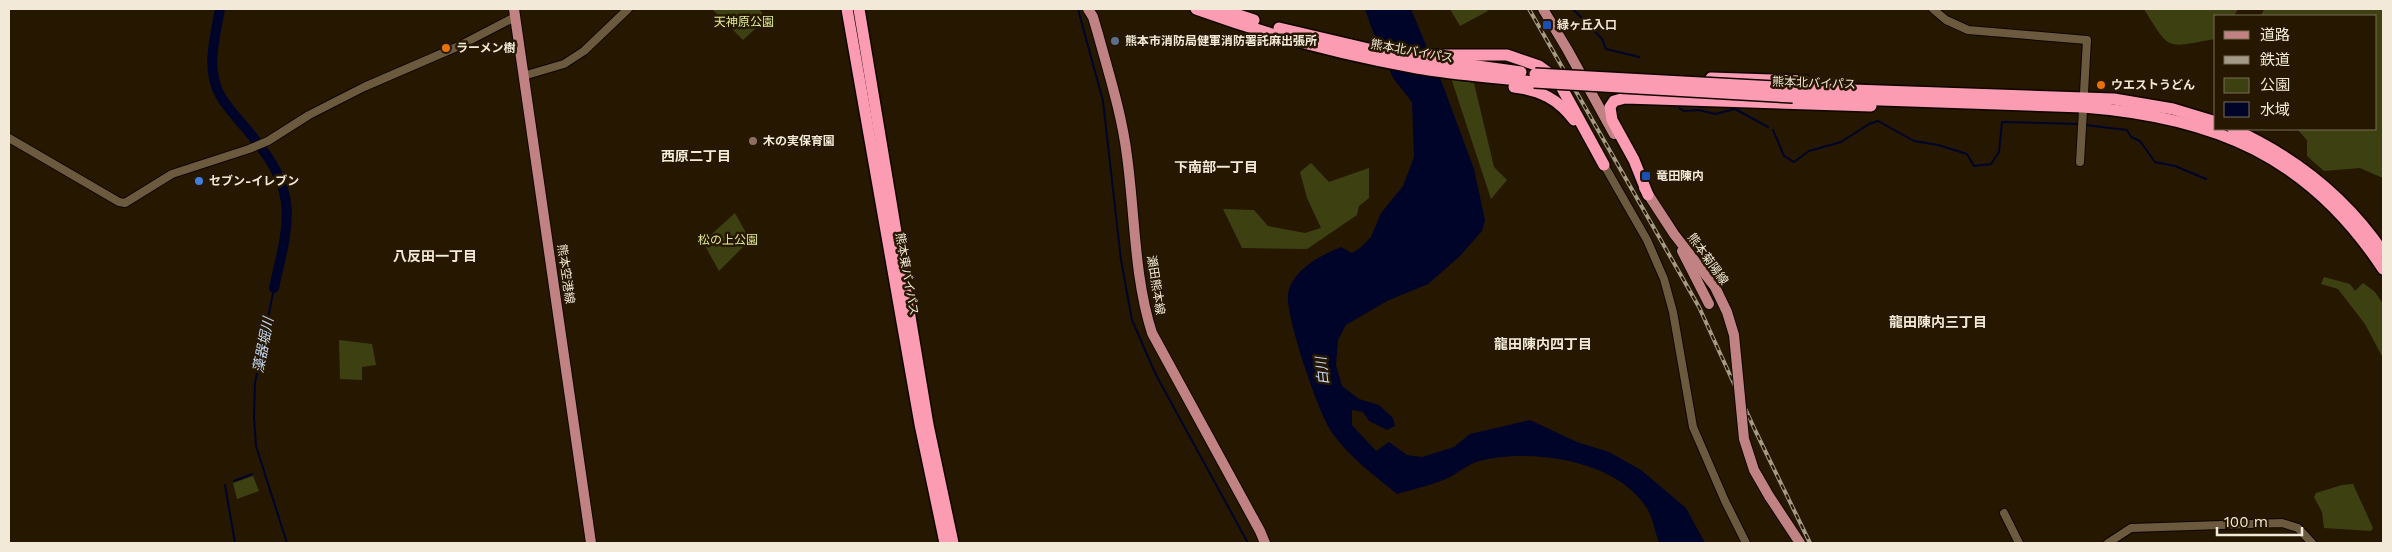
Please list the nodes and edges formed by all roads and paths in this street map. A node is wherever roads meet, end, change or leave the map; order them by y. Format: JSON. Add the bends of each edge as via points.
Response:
{"nodes":[{"id":1,"x":628,"y":9,"type":"edge"},
{"id":2,"x":847,"y":9,"type":"edge"},
{"id":3,"x":859,"y":9,"type":"edge"},
{"id":4,"x":1088,"y":9,"type":"edge"},
{"id":5,"x":1196,"y":9,"type":"edge"},
{"id":6,"x":1220,"y":9,"type":"edge"},
{"id":7,"x":1542,"y":9,"type":"edge"},
{"id":8,"x":1933,"y":9,"type":"edge"},
{"id":9,"x":514,"y":13,"type":"edge"},
{"id":10,"x":1295,"y":36,"type":"junction"},
{"id":11,"x":1390,"y":54,"type":"junction"},
{"id":12,"x":1579,"y":72,"type":"junction"},
{"id":13,"x":1477,"y":75,"type":"junction"},
{"id":14,"x":523,"y":76,"type":"junction"},
{"id":15,"x":1919,"y":91,"type":"junction"},
{"id":16,"x":1793,"y":92,"type":"junction"},
{"id":17,"x":2083,"y":103,"type":"junction"},
{"id":18,"x":2025,"y":104,"type":"junction"},
{"id":19,"x":2214,"y":121,"type":"edge"},
{"id":20,"x":2234,"y":130,"type":"edge"},
{"id":21,"x":9,"y":138,"type":"edge"},
{"id":22,"x":2080,"y":162,"type":"dead end"},
{"id":23,"x":1604,"y":165,"type":"junction"},
{"id":24,"x":1648,"y":195,"type":"junction"},
{"id":25,"x":1674,"y":234,"type":"junction"},
{"id":26,"x":2383,"y":252,"type":"edge"},
{"id":27,"x":2383,"y":269,"type":"edge"},
{"id":28,"x":1710,"y":304,"type":"dead end"},
{"id":29,"x":2004,"y":513,"type":"dead end"},
{"id":30,"x":591,"y":543,"type":"edge"},
{"id":31,"x":945,"y":543,"type":"edge"},
{"id":32,"x":953,"y":543,"type":"edge"},
{"id":33,"x":1264,"y":543,"type":"edge"},
{"id":34,"x":1746,"y":543,"type":"edge"},
{"id":35,"x":1800,"y":543,"type":"edge"},
{"id":36,"x":2019,"y":543,"type":"edge"},
{"id":37,"x":2108,"y":543,"type":"edge"},
{"id":38,"x":2312,"y":543,"type":"edge"}],
"edges":[{"from":1,"to":14,"type":"street","via":[[578,55],[554,68]]},
{"from":2,"to":31,"type":"highway","name":"熊本東バイパス","via":[[907,356]]},
{"from":3,"to":32,"type":"highway","name":"熊本東バイパス","via":[[928,425]]},
{"from":4,"to":33,"type":"main road","name":"瀬田熊本線","via":[[1096,25],[1127,153],[1146,315],[1152,333]]},
{"from":5,"to":10,"type":"highway","name":"熊本北バイパス"},
{"from":6,"to":10,"type":"highway","name":"熊本北バイパス"},
{"from":7,"to":12,"type":"main road","name":"熊本菊陽線"},
{"from":8,"to":17,"type":"street","via":[[1946,20],[1968,30],[2087,40]]},
{"from":9,"to":14,"type":"main road","name":"熊本空港線"},
{"from":9,"to":21,"type":"street","via":[[459,46],[309,115],[262,144],[172,174],[125,203],[118,202]]},
{"from":10,"to":11,"type":"highway","name":"熊本北バイパス"},
{"from":10,"to":13,"type":"highway","name":"熊本北バイパス","via":[[1418,68]]},
{"from":11,"to":13,"type":"highway","name":"熊本北バイパス"},
{"from":11,"to":23,"type":"highway","via":[[1491,54],[1530,61],[1557,79]]},
{"from":12,"to":15,"type":"highway","via":[[1845,83]]},
{"from":12,"to":24,"type":"main road","name":"熊本菊陽線"},
{"from":13,"to":16,"type":"highway","name":"熊本北バイパス","bridge":true},
{"from":13,"to":23,"type":"highway","via":[[1533,90],[1557,102]]},
{"from":14,"to":30,"type":"main road","name":"熊本空港線"},
{"from":15,"to":16,"type":"highway","name":"熊本北バイパス"},
{"from":15,"to":17,"type":"highway","name":"熊本北バイパス"},
{"from":16,"to":18,"type":"highway","name":"熊本北バイパス"},
{"from":17,"to":18,"type":"highway","name":"熊本北バイパス"},
{"from":17,"to":19,"type":"highway","name":"熊本北バイパス","via":[[2114,99],[2173,109]]},
{"from":17,"to":22,"type":"street"},
{"from":17,"to":27,"type":"highway","name":"熊本北バイパス","via":[[2193,124],[2249,146],[2280,163],[2321,195],[2354,229]]},
{"from":18,"to":24,"type":"highway","via":[[1979,109],[1625,98],[1614,101],[1610,107],[1612,120],[1634,160]]},
{"from":20,"to":26,"type":"highway","via":[[2274,149],[2316,179],[2347,207]]},
{"from":23,"to":34,"type":"street","via":[[1647,240],[1664,279],[1693,427],[1724,501]]},
{"from":24,"to":25,"type":"main road","name":"熊本菊陽線"},
{"from":25,"to":28,"type":"main road"},
{"from":25,"to":35,"type":"main road","name":"熊本菊陽線","bridge":true,"via":[[1714,287],[1727,312],[1734,335],[1742,426],[1749,458]]},
{"from":29,"to":36,"type":"street"},
{"from":37,"to":38,"type":"street","via":[[2131,528],[2282,523],[2298,528]]}]}
